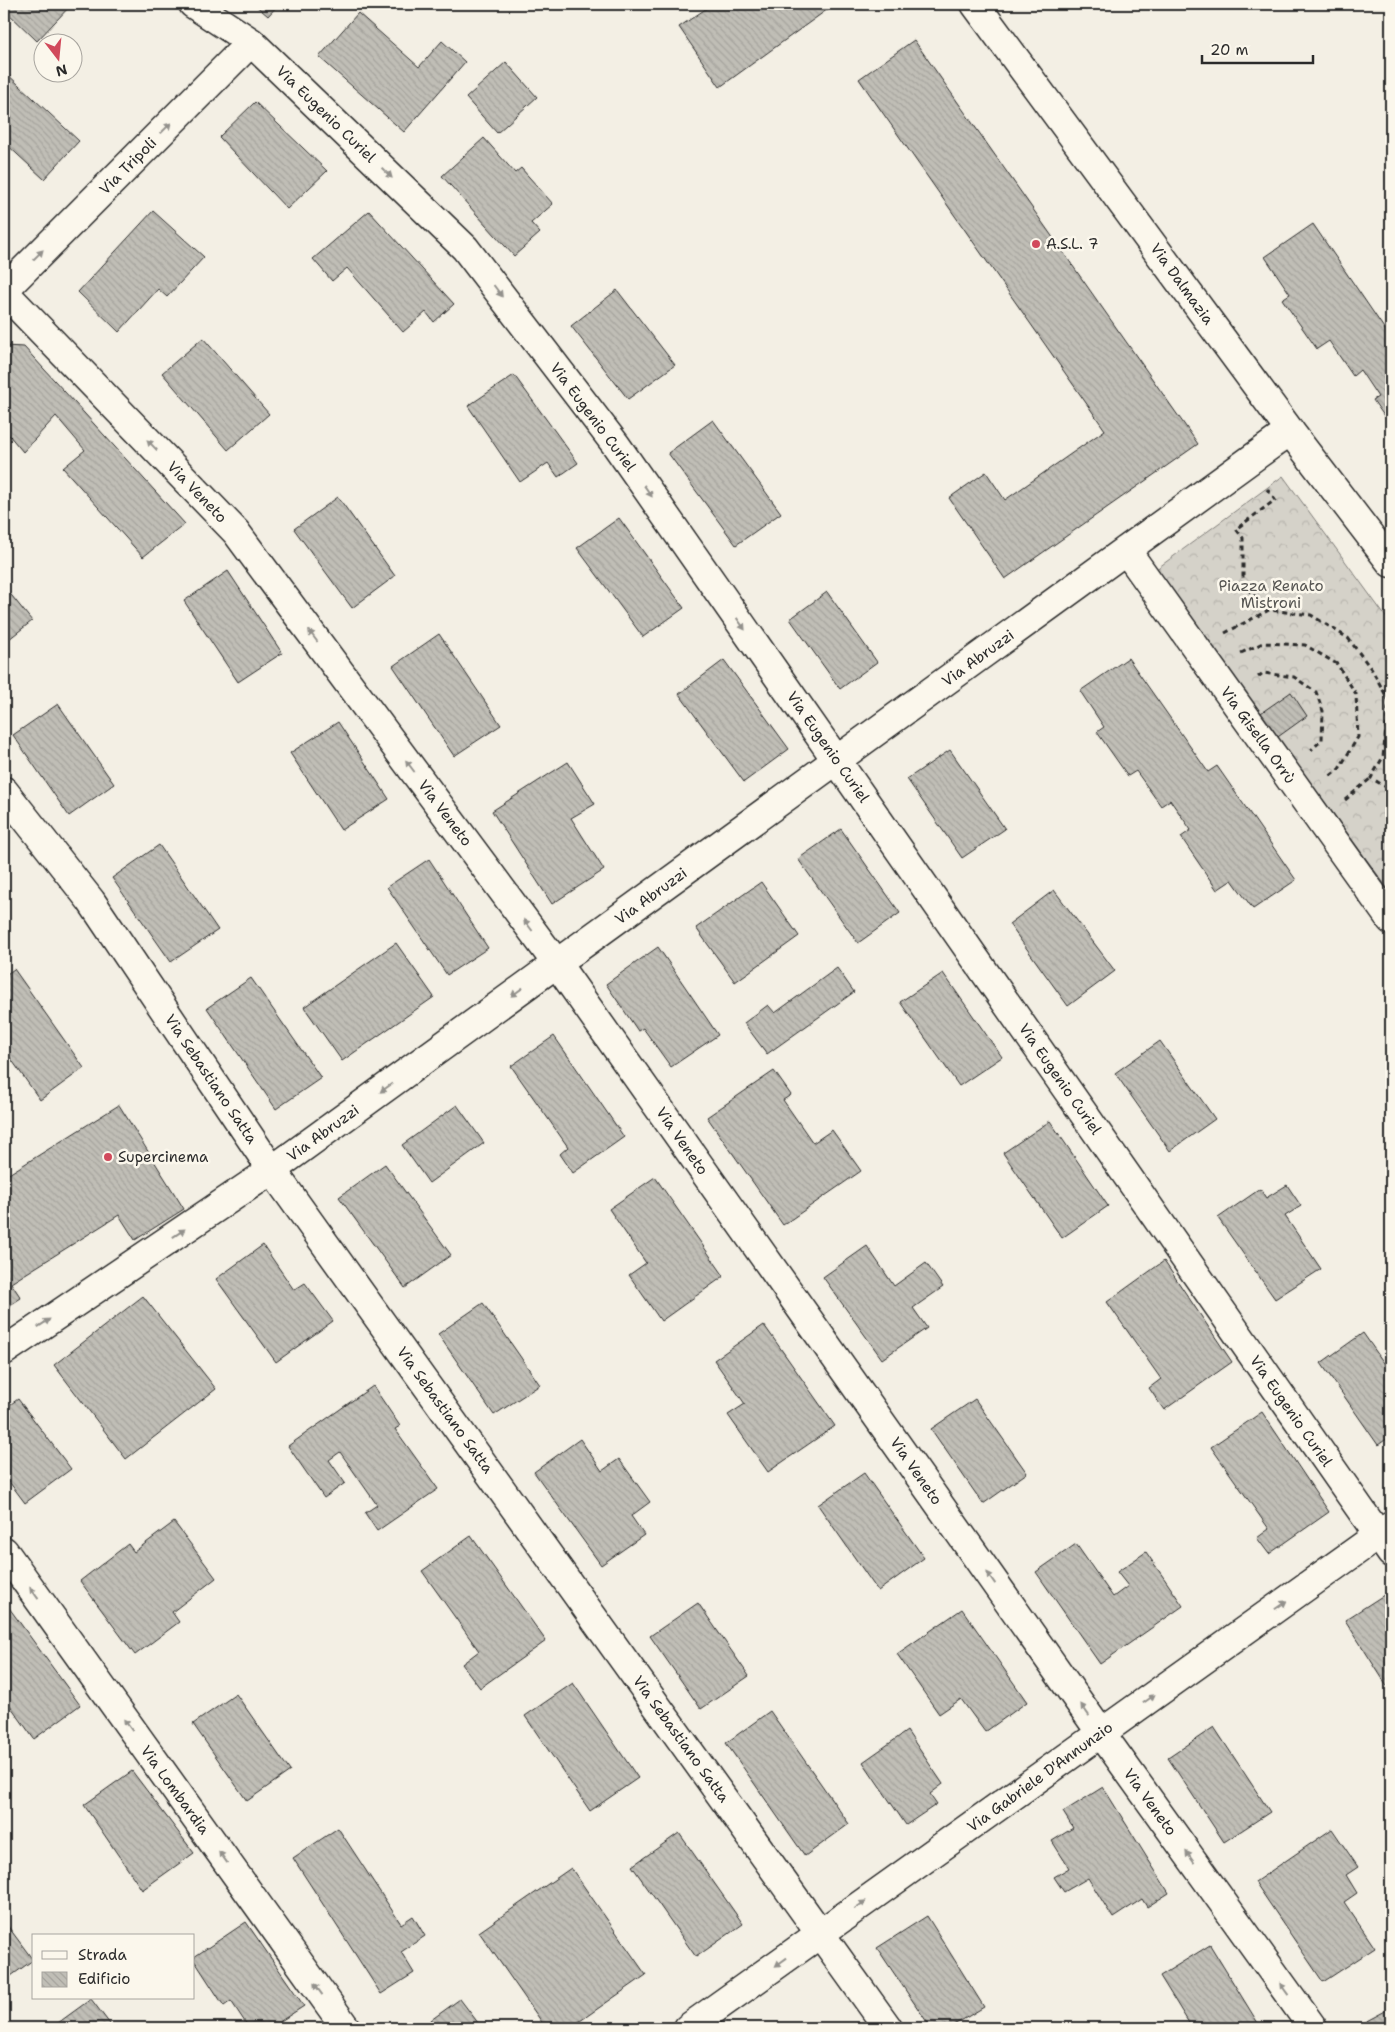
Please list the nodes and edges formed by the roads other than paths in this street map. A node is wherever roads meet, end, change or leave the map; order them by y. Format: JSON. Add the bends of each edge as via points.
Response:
{"nodes":[{"id":1,"x":193,"y":4,"type":"edge"},
{"id":2,"x":975,"y":4,"type":"edge"},
{"id":3,"x":251,"y":42,"type":"junction"},
{"id":4,"x":4,"y":291,"type":"edge"},
{"id":5,"x":1290,"y":431,"type":"junction"},
{"id":6,"x":1126,"y":550,"type":"junction"},
{"id":7,"x":1391,"y":563,"type":"edge"},
{"id":8,"x":838,"y":761,"type":"junction"},
{"id":9,"x":4,"y":791,"type":"edge"},
{"id":10,"x":1391,"y":920,"type":"edge"},
{"id":11,"x":557,"y":964,"type":"junction"},
{"id":12,"x":272,"y":1170,"type":"junction"},
{"id":13,"x":4,"y":1351,"type":"edge"},
{"id":14,"x":1387,"y":1538,"type":"edge"},
{"id":15,"x":4,"y":1551,"type":"edge"},
{"id":16,"x":1101,"y":1733,"type":"junction"},
{"id":17,"x":820,"y":1934,"type":"junction"},
{"id":18,"x":346,"y":2028,"type":"edge"},
{"id":19,"x":688,"y":2028,"type":"edge"},
{"id":20,"x":888,"y":2028,"type":"edge"},
{"id":21,"x":1313,"y":2028,"type":"edge"}],
"edges":[{"from":1,"to":3,"type":"street","name":"Via Eugenio Curiel"},
{"from":2,"to":5,"type":"street","name":"Via Dalmazia"},
{"from":4,"to":3,"type":"street","name":"Via Tripoli","one_way":true},
{"from":3,"to":8,"type":"street","name":"Via Eugenio Curiel","one_way":true,"via":[[465,248],[616,445]]},
{"from":11,"to":4,"type":"street","name":"Via Veneto","one_way":true,"via":[[236,532]]},
{"from":5,"to":6,"type":"street","name":"Via Abruzzi"},
{"from":5,"to":7,"type":"street","name":"Via Dalmazia"},
{"from":6,"to":8,"type":"street","name":"Via Abruzzi"},
{"from":6,"to":10,"type":"street","name":"Via Gisella Orrù"},
{"from":8,"to":11,"type":"street","name":"Via Abruzzi"},
{"from":8,"to":14,"type":"street","name":"Via Eugenio Curiel"},
{"from":9,"to":12,"type":"street","name":"Via Sebastiano Satta","via":[[91,901]]},
{"from":11,"to":12,"type":"street","name":"Via Abruzzi","one_way":true},
{"from":16,"to":11,"type":"street","name":"Via Veneto","one_way":true},
{"from":13,"to":12,"type":"street","name":"Via Abruzzi","one_way":true},
{"from":12,"to":17,"type":"street","name":"Via Sebastiano Satta"},
{"from":16,"to":14,"type":"street","name":"Via Gabriele D'Annunzio","one_way":true},
{"from":18,"to":15,"type":"street","name":"Via Lombardia","one_way":true},
{"from":17,"to":16,"type":"street","name":"Via Gabriele D'Annunzio","one_way":true},
{"from":21,"to":16,"type":"street","name":"Via Veneto","one_way":true},
{"from":17,"to":19,"type":"street","name":"Via Gabriele D'Annunzio","one_way":true},
{"from":17,"to":20,"type":"street","name":"Via Sebastiano Satta"}]}
